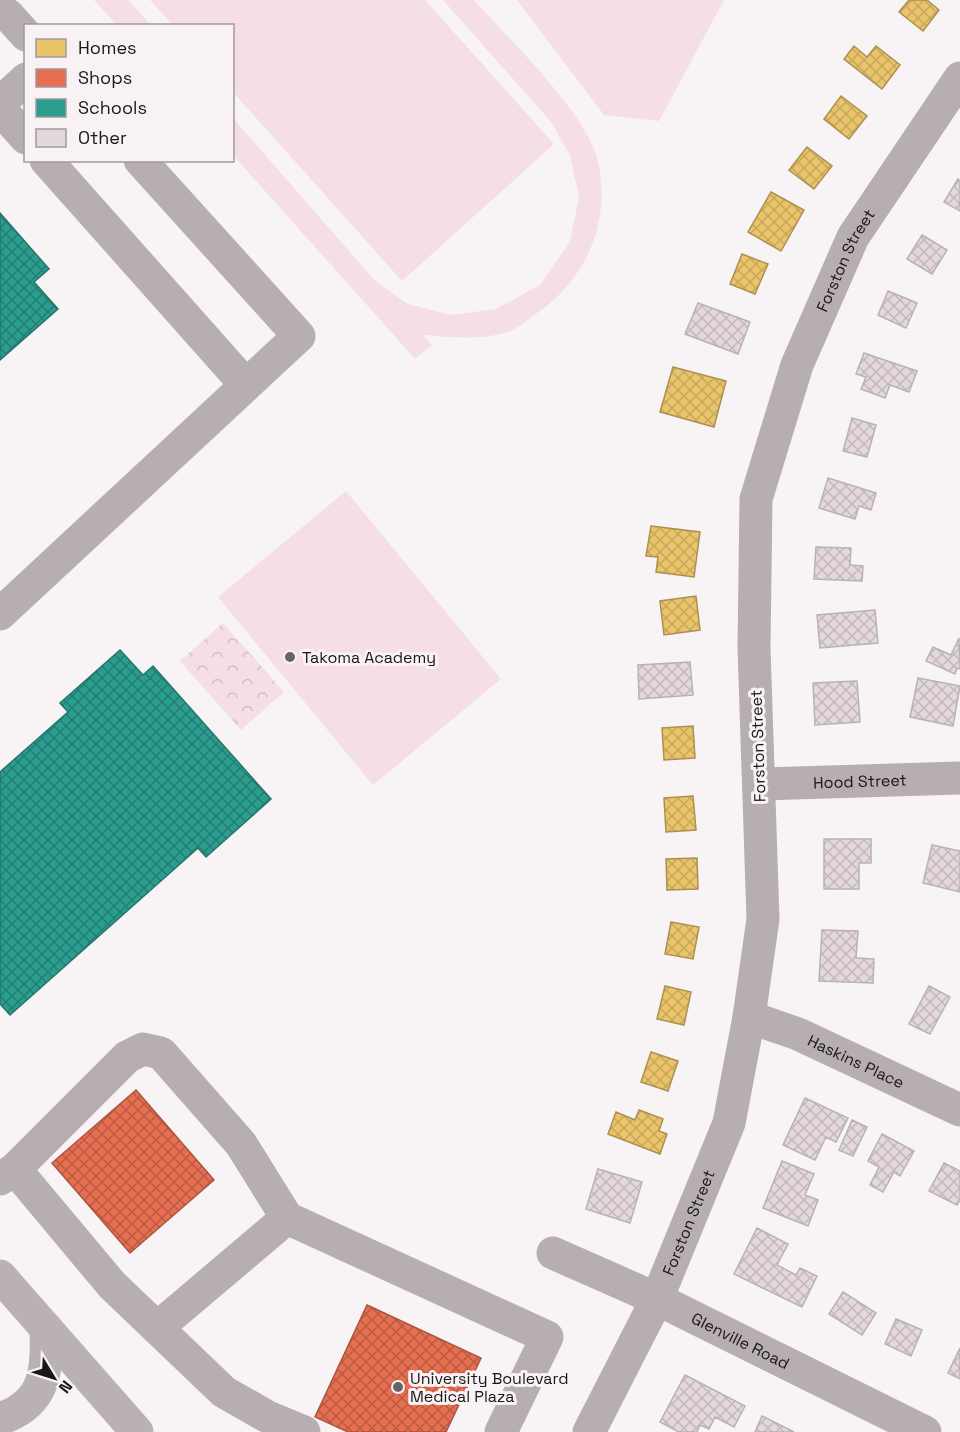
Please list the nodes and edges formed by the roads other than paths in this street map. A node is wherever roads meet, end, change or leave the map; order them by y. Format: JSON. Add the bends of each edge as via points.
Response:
{"nodes":[{"id":1,"x":0,"y":13,"type":"edge"},
{"id":2,"x":24,"y":32,"type":"edge"},
{"id":3,"x":960,"y":78,"type":"edge"},
{"id":4,"x":24,"y":82,"type":"edge"},
{"id":5,"x":0,"y":103,"type":"edge"},
{"id":6,"x":0,"y":109,"type":"edge"},
{"id":7,"x":24,"y":136,"type":"edge"},
{"id":8,"x":48,"y":162,"type":"edge"},
{"id":9,"x":142,"y":162,"type":"edge"},
{"id":10,"x":246,"y":386,"type":"junction"},
{"id":11,"x":0,"y":614,"type":"edge"},
{"id":12,"x":960,"y":778,"type":"edge"},
{"id":13,"x":760,"y":784,"type":"junction"},
{"id":14,"x":749,"y":1017,"type":"junction"},
{"id":15,"x":960,"y":1110,"type":"edge"},
{"id":16,"x":8,"y":1174,"type":"edge"},
{"id":17,"x":287,"y":1218,"type":"junction"},
{"id":18,"x":553,"y":1252,"type":"dead end"},
{"id":19,"x":0,"y":1276,"type":"edge"},
{"id":20,"x":657,"y":1299,"type":"junction"},
{"id":21,"x":45,"y":1328,"type":"junction"},
{"id":22,"x":157,"y":1328,"type":"junction"},
{"id":23,"x":0,"y":1419,"type":"edge"},
{"id":24,"x":0,"y":1427,"type":"edge"},
{"id":25,"x":24,"y":1432,"type":"edge"},
{"id":26,"x":137,"y":1432,"type":"edge"},
{"id":27,"x":304,"y":1432,"type":"edge"},
{"id":28,"x":501,"y":1432,"type":"edge"},
{"id":29,"x":589,"y":1432,"type":"edge"},
{"id":30,"x":925,"y":1432,"type":"edge"}],
"edges":[{"from":1,"to":2,"type":"street","via":[[8,15]]},
{"from":3,"to":13,"type":"street","name":"Forston Street","via":[[853,237],[797,365],[756,499],[754,648]]},
{"from":4,"to":5,"type":"street"},
{"from":6,"to":7,"type":"street"},
{"from":8,"to":10,"type":"street"},
{"from":9,"to":10,"type":"street","via":[[299,336]]},
{"from":10,"to":11,"type":"street"},
{"from":12,"to":13,"type":"street","name":"Hood Street"},
{"from":13,"to":14,"type":"street","name":"Forston Street","via":[[764,919]]},
{"from":14,"to":15,"type":"street","name":"Haskins Place","via":[[798,1034]]},
{"from":14,"to":20,"type":"street","name":"Forston Street","via":[[729,1123]]},
{"from":16,"to":17,"type":"street","via":[[127,1057],[144,1049],[161,1053],[241,1144]]},
{"from":16,"to":22,"type":"street"},
{"from":17,"to":22,"type":"street"},
{"from":17,"to":28,"type":"street","via":[[548,1337]]},
{"from":18,"to":20,"type":"street","name":"Glenville Road"},
{"from":19,"to":21,"type":"main road"},
{"from":20,"to":29,"type":"street","name":"Forston Street"},
{"from":20,"to":30,"type":"street","name":"Glenville Road"},
{"from":21,"to":23,"type":"main road","via":[[47,1363],[42,1384],[29,1404]]},
{"from":21,"to":26,"type":"main road"},
{"from":22,"to":27,"type":"street","via":[[225,1392]]},
{"from":24,"to":25,"type":"main road"}]}
